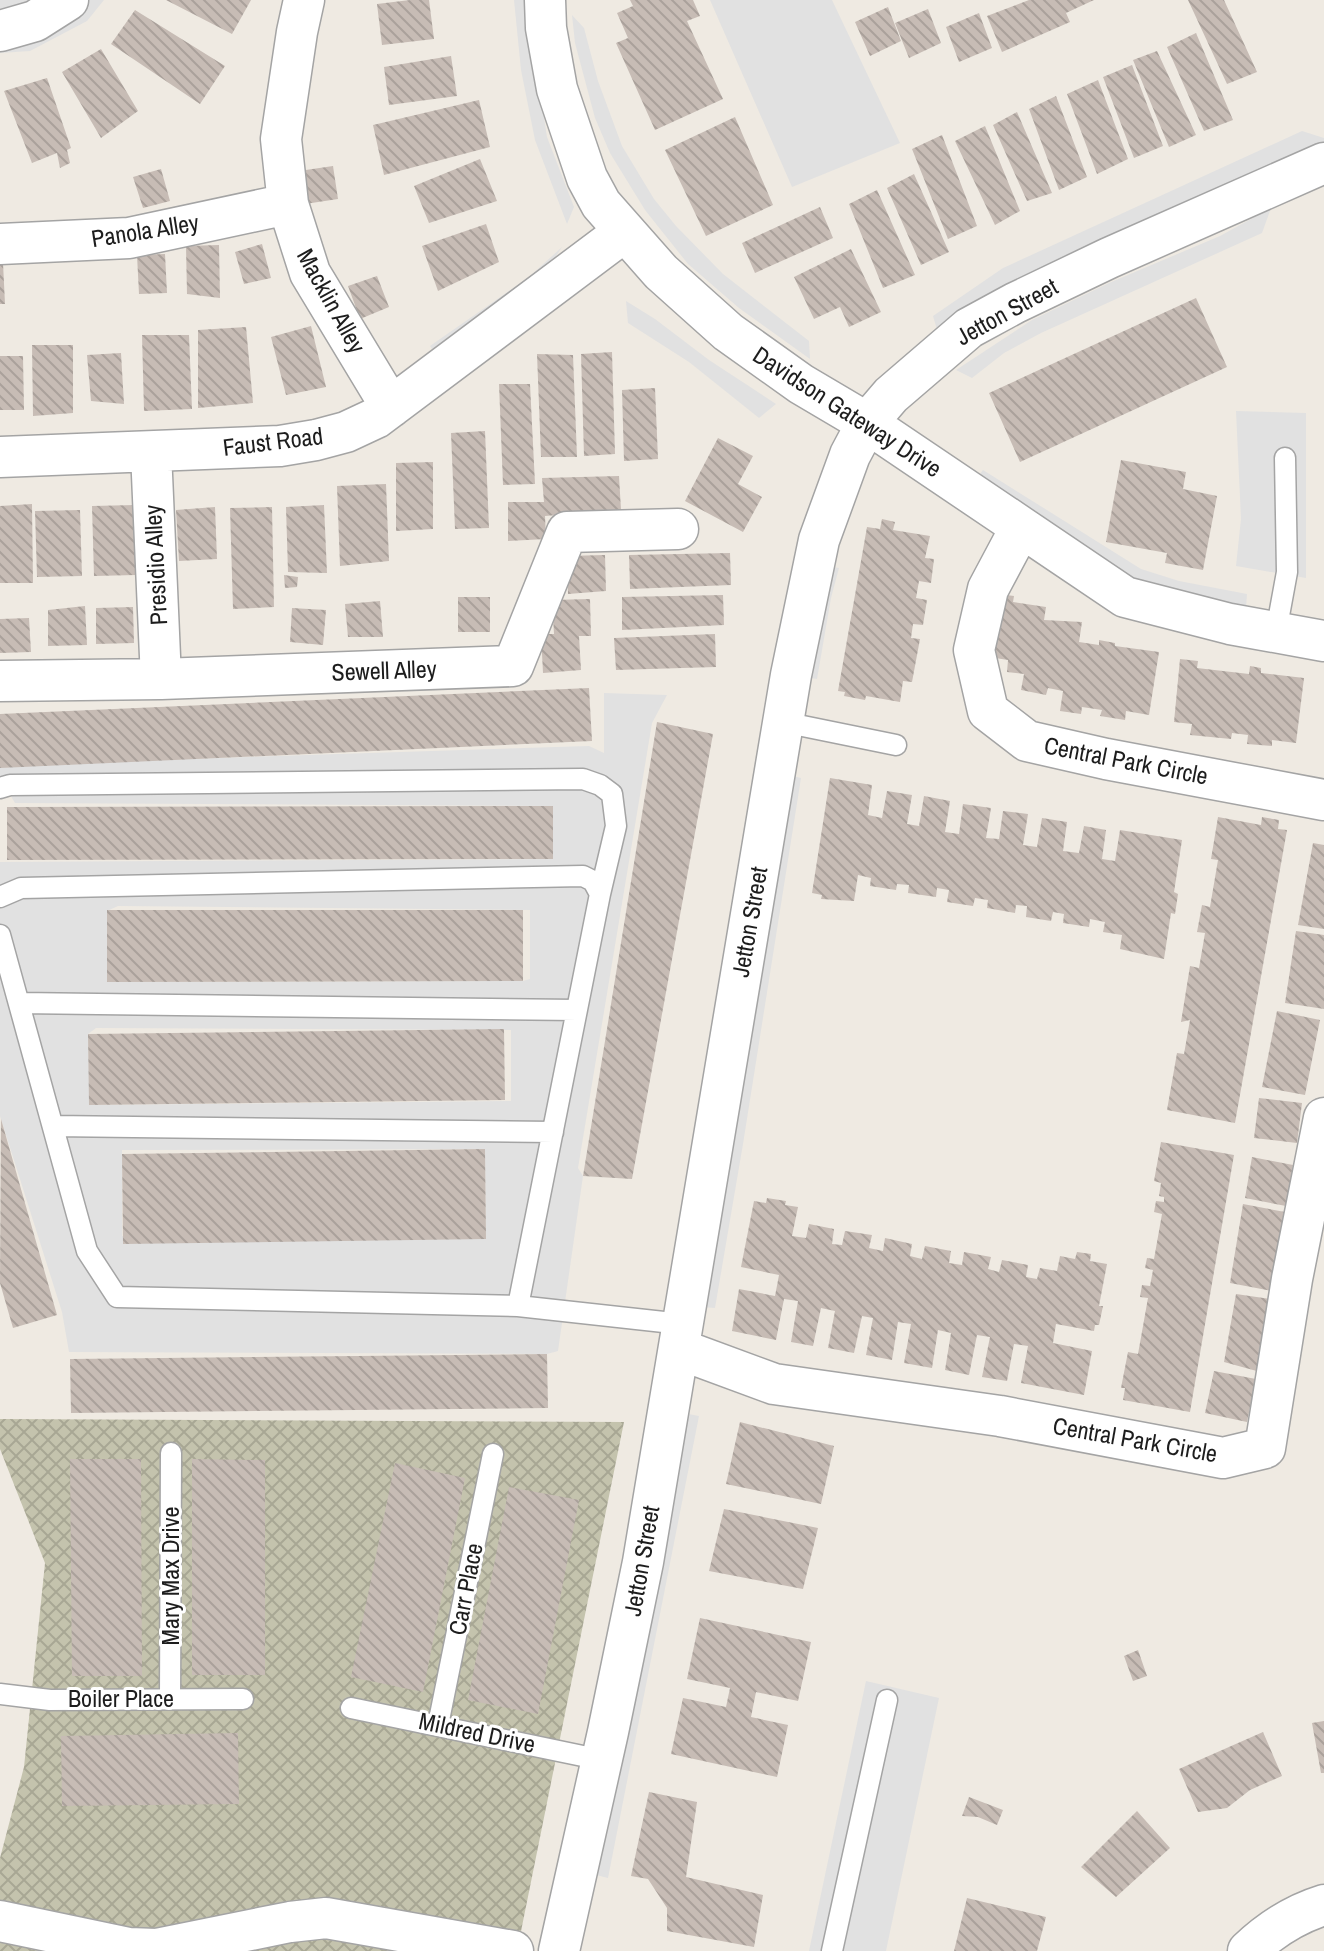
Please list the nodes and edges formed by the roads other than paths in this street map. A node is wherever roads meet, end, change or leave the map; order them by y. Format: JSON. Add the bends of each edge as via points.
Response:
{"nodes":[{"id":1,"x":68,"y":0,"type":"edge"},
{"id":2,"x":304,"y":0,"type":"edge"},
{"id":3,"x":545,"y":0,"type":"edge"},
{"id":4,"x":0,"y":31,"type":"edge"},
{"id":5,"x":1324,"y":163,"type":"edge"},
{"id":6,"x":288,"y":204,"type":"junction"},
{"id":7,"x":624,"y":232,"type":"junction"},
{"id":8,"x":0,"y":244,"type":"edge"},
{"id":9,"x":391,"y":407,"type":"junction"},
{"id":10,"x":867,"y":423,"type":"junction"},
{"id":11,"x":151,"y":452,"type":"junction"},
{"id":12,"x":0,"y":457,"type":"edge"},
{"id":13,"x":1285,"y":458,"type":"dead end"},
{"id":14,"x":1021,"y":527,"type":"junction"},
{"id":15,"x":678,"y":529,"type":"dead end"},
{"id":16,"x":1276,"y":632,"type":"junction"},
{"id":17,"x":1324,"y":641,"type":"edge"},
{"id":18,"x":161,"y":679,"type":"junction"},
{"id":19,"x":0,"y":681,"type":"edge"},
{"id":20,"x":783,"y":722,"type":"junction"},
{"id":21,"x":896,"y":745,"type":"dead end"},
{"id":22,"x":0,"y":788,"type":"edge"},
{"id":23,"x":1324,"y":800,"type":"edge"},
{"id":24,"x":600,"y":894,"type":"junction"},
{"id":25,"x":0,"y":897,"type":"edge"},
{"id":26,"x":0,"y":935,"type":"edge"},
{"id":27,"x":19,"y":1003,"type":"junction"},
{"id":28,"x":577,"y":1010,"type":"junction"},
{"id":29,"x":1324,"y":1118,"type":"edge"},
{"id":30,"x":53,"y":1126,"type":"junction"},
{"id":31,"x":553,"y":1132,"type":"junction"},
{"id":32,"x":518,"y":1306,"type":"junction"},
{"id":33,"x":680,"y":1336,"type":"junction"},
{"id":34,"x":171,"y":1453,"type":"dead end"},
{"id":35,"x":493,"y":1454,"type":"dead end"},
{"id":36,"x":0,"y":1694,"type":"edge"},
{"id":37,"x":170,"y":1699,"type":"junction"},
{"id":38,"x":243,"y":1699,"type":"dead end"},
{"id":39,"x":887,"y":1700,"type":"dead end"},
{"id":40,"x":351,"y":1708,"type":"dead end"},
{"id":41,"x":438,"y":1725,"type":"junction"},
{"id":42,"x":602,"y":1760,"type":"junction"},
{"id":43,"x":1324,"y":1905,"type":"edge"},
{"id":44,"x":0,"y":1921,"type":"edge"},
{"id":45,"x":513,"y":1951,"type":"edge"},
{"id":46,"x":559,"y":1951,"type":"edge"},
{"id":47,"x":832,"y":1951,"type":"edge"},
{"id":48,"x":1248,"y":1951,"type":"edge"}],
"edges":[{"from":1,"to":4,"type":"street","via":[[35,21]]},
{"from":2,"to":6,"type":"street","name":"Macklin Alley","via":[[281,139]]},
{"from":3,"to":7,"type":"street","name":"Davidson Gateway Drive","via":[[557,89],[570,133],[594,191]]},
{"from":5,"to":10,"type":"street","name":"Jetton Street","via":[[1109,258],[969,328],[891,395]]},
{"from":6,"to":8,"type":"street","name":"Panola Alley","via":[[129,238]]},
{"from":6,"to":9,"type":"street","name":"Macklin Alley","via":[[310,273]]},
{"from":7,"to":9,"type":"street","name":"Faust Road"},
{"from":7,"to":10,"type":"street","name":"Davidson Gateway Drive","via":[[728,332]]},
{"from":9,"to":11,"type":"street","name":"Faust Road","via":[[356,427],[316,440]]},
{"from":10,"to":14,"type":"street","name":"Davidson Gateway Drive"},
{"from":10,"to":20,"type":"street","name":"Jetton Street","via":[[819,540]]},
{"from":11,"to":12,"type":"street","name":"Faust Road"},
{"from":11,"to":18,"type":"street","name":"Presidio Alley"},
{"from":13,"to":16,"type":"lane","via":[[1287,572]]},
{"from":14,"to":16,"type":"street","name":"Davidson Gateway Drive","via":[[1125,597]]},
{"from":14,"to":23,"type":"street","name":"Central Park Circle","via":[[988,589],[974,650],[988,711],[1027,741]]},
{"from":15,"to":18,"type":"street","name":"Sewell Alley","via":[[567,532],[513,666]]},
{"from":16,"to":17,"type":"street","name":"Davidson Gateway Drive"},
{"from":18,"to":19,"type":"street","name":"Sewell Alley"},
{"from":20,"to":21,"type":"lane"},
{"from":20,"to":33,"type":"street","name":"Jetton Street"},
{"from":22,"to":24,"type":"lane","via":[[583,779],[612,794],[616,826]]},
{"from":24,"to":25,"type":"lane","via":[[583,876],[21,888]]},
{"from":24,"to":28,"type":"lane"},
{"from":26,"to":27,"type":"lane"},
{"from":27,"to":28,"type":"lane"},
{"from":27,"to":30,"type":"lane"},
{"from":28,"to":31,"type":"lane"},
{"from":29,"to":33,"type":"street","name":"Central Park Circle","via":[[1265,1448],[1223,1458],[1000,1416],[774,1384]]},
{"from":30,"to":31,"type":"lane"},
{"from":30,"to":32,"type":"lane","via":[[87,1251],[117,1297]]},
{"from":31,"to":32,"type":"lane"},
{"from":32,"to":33,"type":"lane"},
{"from":33,"to":42,"type":"street","name":"Jetton Street","via":[[643,1562]]},
{"from":34,"to":37,"type":"lane","name":"Mary Max Drive"},
{"from":35,"to":41,"type":"lane","name":"Carr Place"},
{"from":36,"to":37,"type":"lane","name":"Boiler Place","via":[[50,1700]]},
{"from":37,"to":38,"type":"lane","name":"Boiler Place"},
{"from":39,"to":47,"type":"lane"},
{"from":40,"to":41,"type":"lane","name":"Mildred Drive"},
{"from":41,"to":42,"type":"lane","name":"Mildred Drive"},
{"from":42,"to":46,"type":"street","name":"Jetton Street"},
{"from":43,"to":48,"type":"street","via":[[1291,1918]]},
{"from":44,"to":45,"type":"street","via":[[156,1949],[326,1918]]}]}
